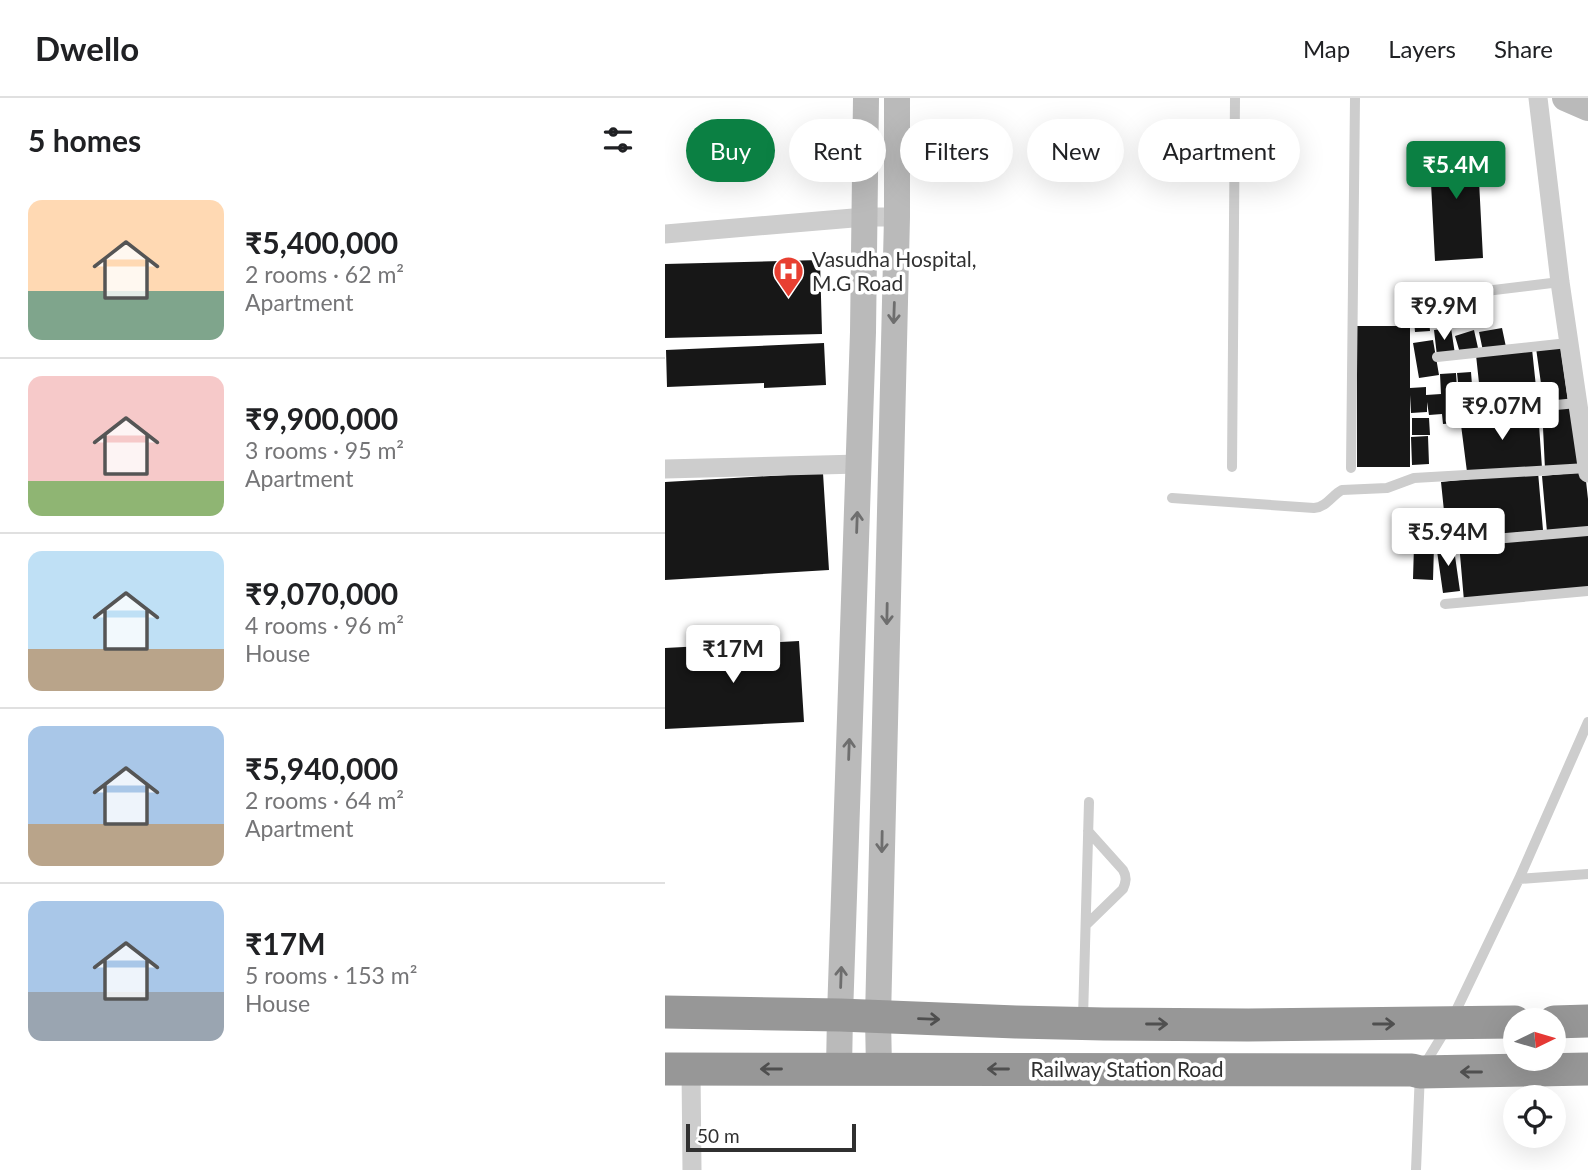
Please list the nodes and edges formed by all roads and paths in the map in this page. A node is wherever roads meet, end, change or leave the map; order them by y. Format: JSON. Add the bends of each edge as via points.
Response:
{"nodes":[{"id":1,"x":866,"y":98,"type":"edge"},
{"id":2,"x":897,"y":98,"type":"edge"},
{"id":3,"x":1235,"y":98,"type":"edge"},
{"id":4,"x":1355,"y":98,"type":"edge"},
{"id":5,"x":1538,"y":98,"type":"edge"},
{"id":6,"x":1565,"y":98,"type":"edge"},
{"id":7,"x":1588,"y":108,"type":"edge"},
{"id":8,"x":865,"y":217,"type":"junction"},
{"id":9,"x":897,"y":217,"type":"junction"},
{"id":10,"x":665,"y":233,"type":"edge"},
{"id":11,"x":1560,"y":282,"type":"junction"},
{"id":12,"x":1436,"y":297,"type":"dead end"},
{"id":13,"x":1568,"y":343,"type":"junction"},
{"id":14,"x":1437,"y":357,"type":"dead end"},
{"id":15,"x":1577,"y":403,"type":"junction"},
{"id":16,"x":1461,"y":414,"type":"dead end"},
{"id":17,"x":859,"y":464,"type":"junction"},
{"id":18,"x":1232,"y":467,"type":"dead end"},
{"id":19,"x":1351,"y":468,"type":"dead end"},
{"id":20,"x":665,"y":469,"type":"edge"},
{"id":21,"x":1587,"y":470,"type":"edge"},
{"id":22,"x":1172,"y":498,"type":"dead end"},
{"id":23,"x":1588,"y":531,"type":"edge"},
{"id":24,"x":1471,"y":541,"type":"dead end"},
{"id":25,"x":1588,"y":592,"type":"edge"},
{"id":26,"x":1445,"y":604,"type":"dead end"},
{"id":27,"x":1588,"y":722,"type":"edge"},
{"id":28,"x":1089,"y":802,"type":"dead end"},
{"id":29,"x":1088,"y":831,"type":"junction"},
{"id":30,"x":1588,"y":874,"type":"edge"},
{"id":31,"x":1519,"y":879,"type":"junction"},
{"id":32,"x":1086,"y":925,"type":"junction"},
{"id":33,"x":665,"y":1012,"type":"edge"},
{"id":34,"x":839,"y":1015,"type":"junction"},
{"id":35,"x":878,"y":1018,"type":"junction"},
{"id":36,"x":1566,"y":1021,"type":"edge"},
{"id":37,"x":1588,"y":1021,"type":"edge"},
{"id":38,"x":1503,"y":1022,"type":"edge"},
{"id":39,"x":1083,"y":1023,"type":"junction"},
{"id":40,"x":1450,"y":1023,"type":"junction"},
{"id":41,"x":678,"y":1069,"type":"edge"},
{"id":42,"x":839,"y":1069,"type":"junction"},
{"id":43,"x":879,"y":1069,"type":"junction"},
{"id":44,"x":1588,"y":1069,"type":"edge"},
{"id":45,"x":1420,"y":1072,"type":"junction"},
{"id":46,"x":692,"y":1170,"type":"edge"},
{"id":47,"x":1416,"y":1170,"type":"edge"}],
"edges":[{"from":1,"to":8,"type":"main road"},
{"from":2,"to":9,"type":"main road"},
{"from":3,"to":18,"type":"lane"},
{"from":4,"to":19,"type":"lane"},
{"from":5,"to":11,"type":"street"},
{"from":6,"to":7,"type":"main road"},
{"from":8,"to":9,"type":"street"},
{"from":8,"to":10,"type":"street"},
{"from":8,"to":17,"type":"main road"},
{"from":9,"to":35,"type":"main road","one_way":true},
{"from":11,"to":12,"type":"lane"},
{"from":11,"to":13,"type":"street"},
{"from":13,"to":14,"type":"lane"},
{"from":13,"to":15,"type":"street"},
{"from":15,"to":16,"type":"lane"},
{"from":15,"to":21,"type":"street"},
{"from":17,"to":20,"type":"street"},
{"from":34,"to":17,"type":"main road","one_way":true},
{"from":21,"to":22,"type":"lane","via":[[1415,478],[1387,488],[1342,490],[1319,507]]},
{"from":23,"to":24,"type":"lane"},
{"from":25,"to":26,"type":"lane"},
{"from":27,"to":31,"type":"lane"},
{"from":28,"to":29,"type":"lane"},
{"from":29,"to":32,"type":"lane"},
{"from":29,"to":32,"type":"lane","via":[[1123,870],[1126,882]]},
{"from":30,"to":31,"type":"lane"},
{"from":31,"to":40,"type":"lane"},
{"from":32,"to":39,"type":"lane"},
{"from":33,"to":34,"type":"highway"},
{"from":34,"to":35,"type":"highway"},
{"from":34,"to":42,"type":"main road"},
{"from":35,"to":39,"type":"highway","one_way":true},
{"from":35,"to":43,"type":"main road"},
{"from":36,"to":37,"type":"highway"},
{"from":38,"to":40,"type":"highway"},
{"from":39,"to":40,"type":"highway","one_way":true},
{"from":40,"to":45,"type":"lane"},
{"from":42,"to":41,"type":"highway","name":"Railway Station Road","one_way":true},
{"from":41,"to":46,"type":"street"},
{"from":42,"to":43,"type":"highway","name":"Railway Station Road"},
{"from":45,"to":43,"type":"highway","name":"Railway Station Road","one_way":true},
{"from":44,"to":45,"type":"highway","name":"Railway Station Road","one_way":true},
{"from":45,"to":47,"type":"lane"}]}
